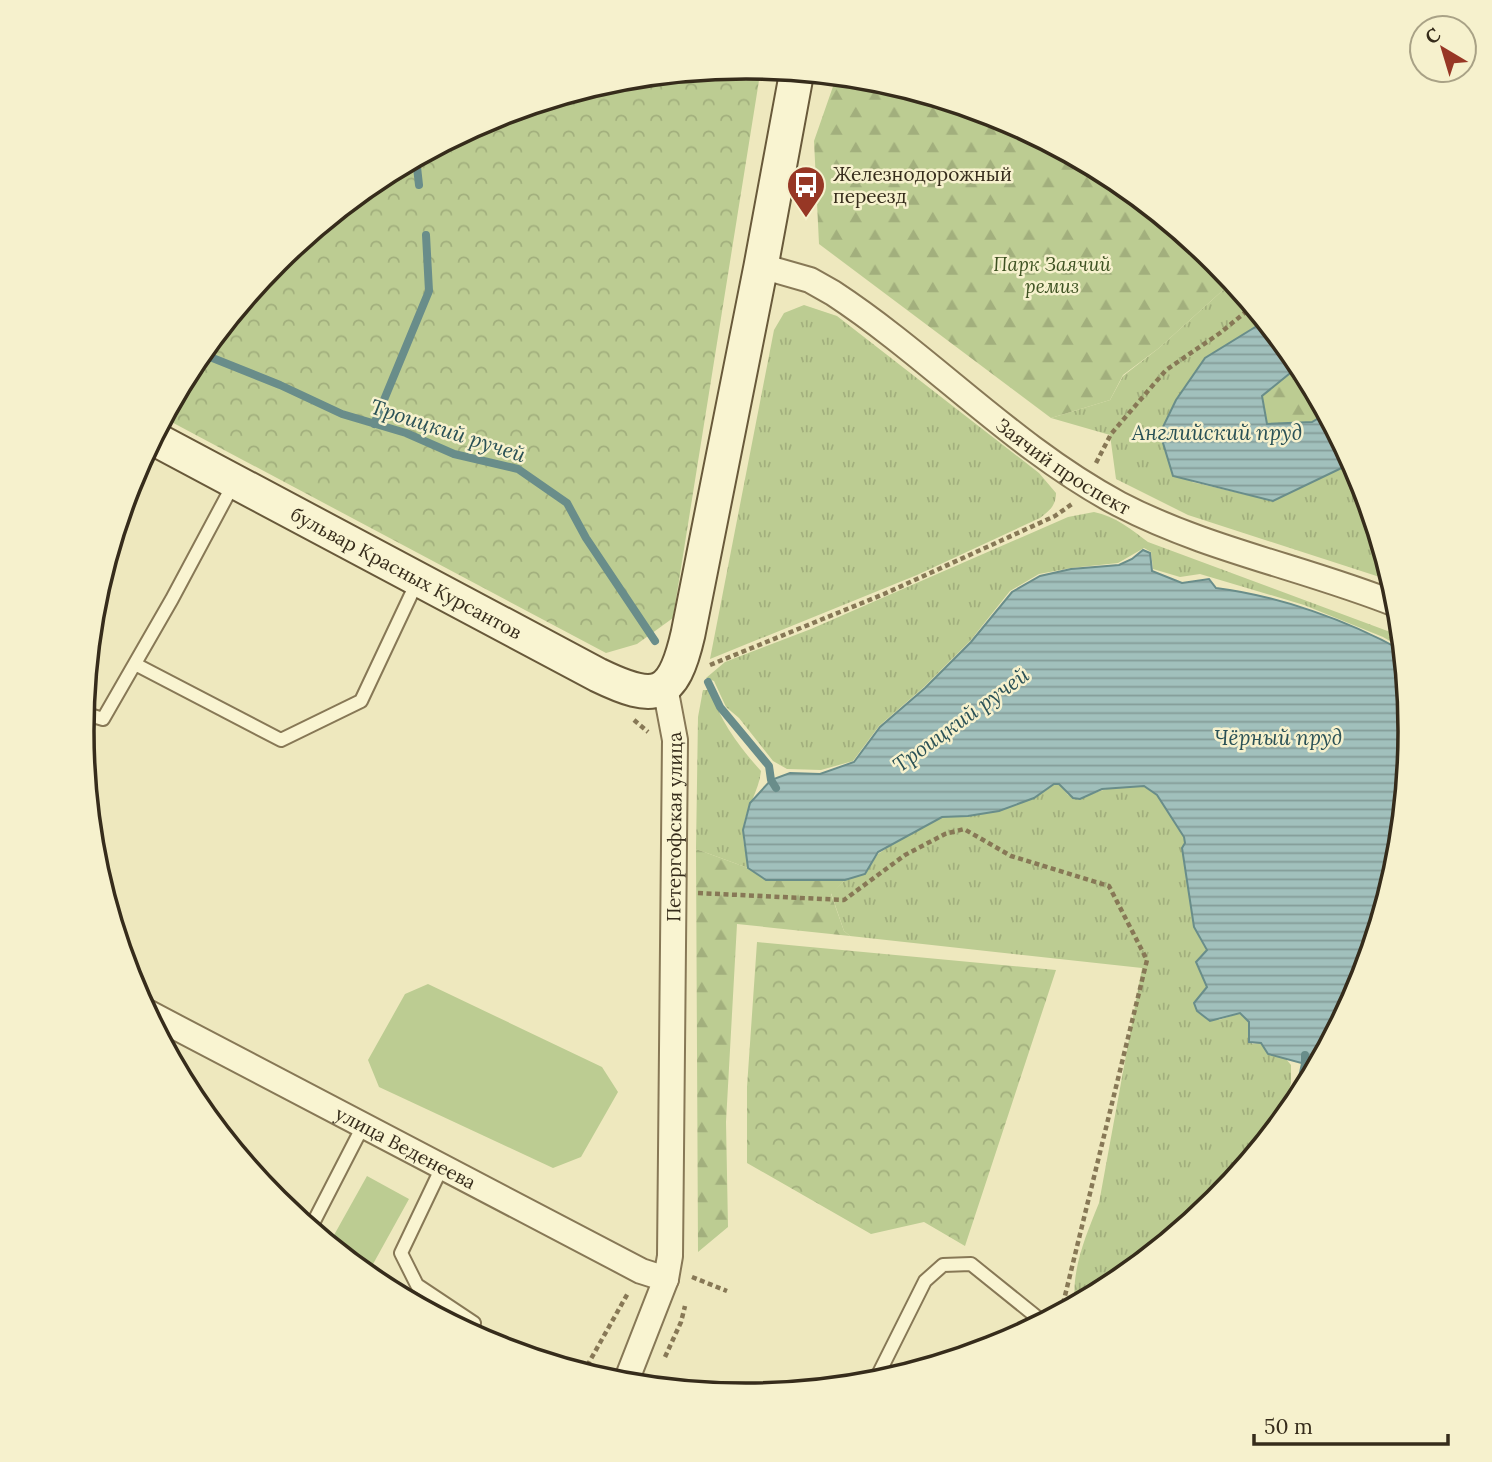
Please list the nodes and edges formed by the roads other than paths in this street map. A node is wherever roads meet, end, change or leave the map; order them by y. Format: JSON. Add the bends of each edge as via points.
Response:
{"nodes":[{"id":1,"x":795,"y":81,"type":"edge"},
{"id":2,"x":761,"y":266,"type":"junction"},
{"id":3,"x":161,"y":442,"type":"edge"},
{"id":4,"x":234,"y":482,"type":"junction"},
{"id":5,"x":418,"y":578,"type":"junction"},
{"id":6,"x":1385,"y":601,"type":"edge"},
{"id":7,"x":135,"y":664,"type":"junction"},
{"id":8,"x":664,"y":687,"type":"junction"},
{"id":9,"x":94,"y":716,"type":"edge"},
{"id":10,"x":166,"y":1028,"type":"edge"},
{"id":11,"x":363,"y":1126,"type":"junction"},
{"id":12,"x":442,"y":1167,"type":"junction"},
{"id":13,"x":315,"y":1220,"type":"edge"},
{"id":14,"x":666,"y":1279,"type":"junction"},
{"id":15,"x":1035,"y":1315,"type":"edge"},
{"id":16,"x":474,"y":1323,"type":"edge"},
{"id":17,"x":881,"y":1369,"type":"edge"},
{"id":18,"x":629,"y":1373,"type":"edge"}],
"edges":[{"from":1,"to":2,"type":"main road"},
{"from":2,"to":6,"type":"street","name":"Заячий проспект","via":[[810,281],[850,304],[1023,442],[1120,505],[1179,531]]},
{"from":2,"to":8,"type":"main road","via":[[682,662]]},
{"from":3,"to":4,"type":"main road","name":"бульвар Красных Курсантов"},
{"from":4,"to":5,"type":"main road","name":"бульвар Красных Курсантов"},
{"from":4,"to":7,"type":"lane"},
{"from":5,"to":7,"type":"lane","via":[[362,701],[281,740]]},
{"from":5,"to":8,"type":"main road","name":"бульвар Красных Курсантов","via":[[625,688]]},
{"from":7,"to":9,"type":"lane","via":[[103,719]]},
{"from":8,"to":14,"type":"street","name":"Петергофская улица","via":[[675,740],[672,1174]]},
{"from":10,"to":11,"type":"street","name":"улица Веденеева"},
{"from":11,"to":12,"type":"street","name":"улица Веденеева"},
{"from":11,"to":13,"type":"lane"},
{"from":12,"to":14,"type":"street","name":"улица Веденеева","via":[[641,1271]]},
{"from":12,"to":16,"type":"lane","via":[[401,1253],[417,1285]]},
{"from":14,"to":18,"type":"street","name":"Петергофская улица"},
{"from":15,"to":17,"type":"lane","via":[[971,1264],[943,1265],[925,1282]]}]}
